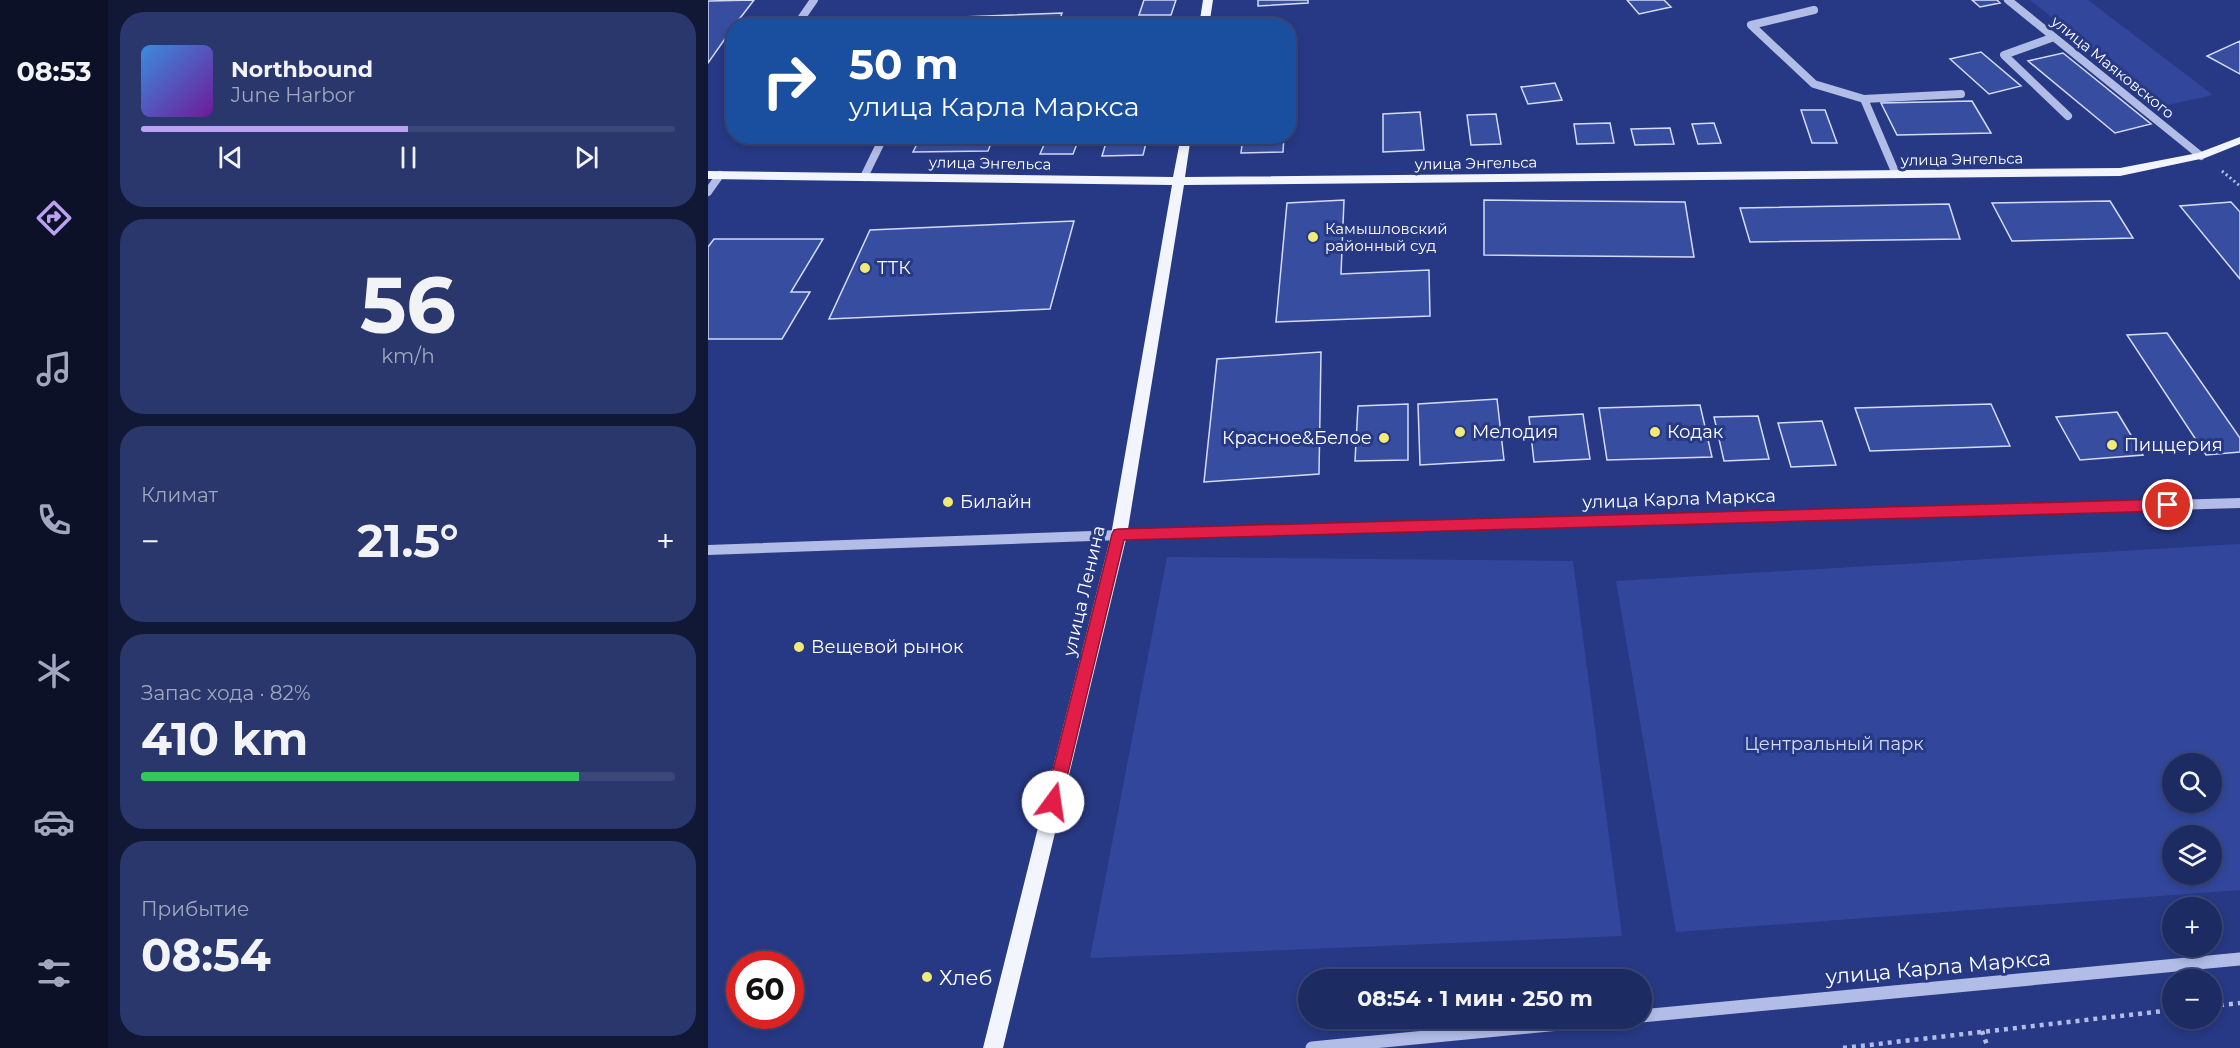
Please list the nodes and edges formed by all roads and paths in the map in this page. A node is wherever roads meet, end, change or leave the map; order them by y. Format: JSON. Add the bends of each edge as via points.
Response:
{"nodes":[{"id":1,"x":814,"y":0,"type":"edge"},
{"id":2,"x":1208,"y":0,"type":"edge"},
{"id":3,"x":2008,"y":0,"type":"edge"},
{"id":4,"x":1814,"y":9,"type":"dead end"},
{"id":5,"x":802,"y":18,"type":"edge"},
{"id":6,"x":1205,"y":18,"type":"edge"},
{"id":7,"x":2054,"y":37,"type":"junction"},
{"id":8,"x":1961,"y":94,"type":"dead end"},
{"id":9,"x":1864,"y":99,"type":"junction"},
{"id":10,"x":2068,"y":116,"type":"dead end"},
{"id":11,"x":2240,"y":140,"type":"edge"},
{"id":12,"x":880,"y":144,"type":"edge"},
{"id":13,"x":1185,"y":144,"type":"edge"},
{"id":14,"x":2201,"y":156,"type":"junction"},
{"id":15,"x":1896,"y":174,"type":"junction"},
{"id":16,"x":714,"y":175,"type":"edge"},
{"id":17,"x":864,"y":177,"type":"junction"},
{"id":18,"x":1179,"y":181,"type":"junction"},
{"id":19,"x":708,"y":192,"type":"edge"},
{"id":20,"x":2240,"y":503,"type":"edge"},
{"id":21,"x":1119,"y":534,"type":"junction"},
{"id":22,"x":708,"y":550,"type":"edge"},
{"id":23,"x":2240,"y":959,"type":"edge"},
{"id":24,"x":2240,"y":1003,"type":"edge"},
{"id":25,"x":2222,"y":1005,"type":"edge"},
{"id":26,"x":2162,"y":1011,"type":"edge"},
{"id":27,"x":1652,"y":1016,"type":"edge"},
{"id":28,"x":1507,"y":1029,"type":"edge"},
{"id":29,"x":1982,"y":1031,"type":"junction"},
{"id":30,"x":993,"y":1048,"type":"edge"},
{"id":31,"x":1312,"y":1048,"type":"edge"},
{"id":32,"x":1843,"y":1048,"type":"edge"},
{"id":33,"x":1988,"y":1048,"type":"edge"}],
"edges":[{"from":1,"to":5,"type":"street"},
{"from":2,"to":6,"type":"main road"},
{"from":3,"to":7,"type":"street","name":"улица Маяковского"},
{"from":4,"to":9,"type":"street","via":[[1751,25],[1814,84]]},
{"from":7,"to":10,"type":"street","via":[[2004,55]]},
{"from":7,"to":14,"type":"street","name":"улица Маяковского"},
{"from":8,"to":9,"type":"street"},
{"from":9,"to":15,"type":"street"},
{"from":11,"to":14,"type":"main road","name":"улица Энгельса"},
{"from":12,"to":17,"type":"street"},
{"from":13,"to":18,"type":"main road","name":"улица Ленина"},
{"from":14,"to":15,"type":"main road","name":"улица Энгельса","via":[[2120,172]]},
{"from":15,"to":18,"type":"main road","name":"улица Энгельса"},
{"from":16,"to":17,"type":"main road","name":"улица Энгельса"},
{"from":16,"to":19,"type":"street"},
{"from":17,"to":18,"type":"main road","name":"улица Энгельса"},
{"from":18,"to":21,"type":"main road","name":"улица Ленина"},
{"from":20,"to":21,"type":"street","name":"улица Карла Маркса"},
{"from":21,"to":22,"type":"street","name":"улица Карла Маркса"},
{"from":21,"to":30,"type":"main road","name":"улица Ленина"},
{"from":23,"to":27,"type":"street","name":"улица Карла Маркса"},
{"from":24,"to":25,"type":"path"},
{"from":26,"to":29,"type":"path"},
{"from":28,"to":31,"type":"street"},
{"from":29,"to":32,"type":"path"},
{"from":29,"to":33,"type":"path"}]}
